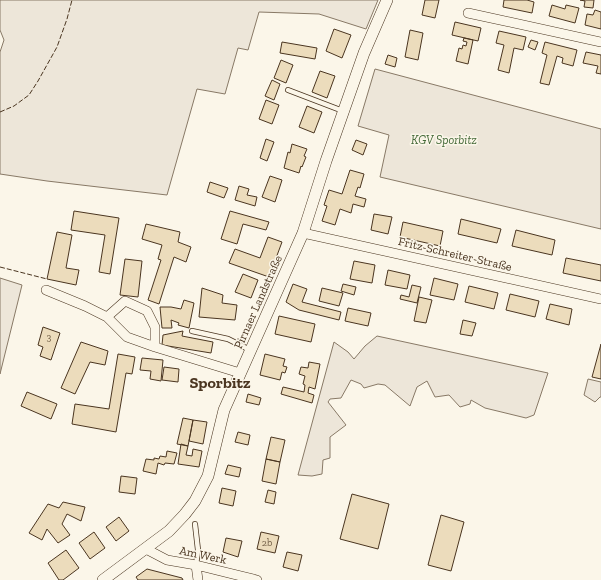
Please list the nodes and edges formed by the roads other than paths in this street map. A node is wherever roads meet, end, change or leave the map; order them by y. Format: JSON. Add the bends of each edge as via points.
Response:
{"nodes":[{"id":1,"x":387,"y":0,"type":"edge"},
{"id":2,"x":468,"y":13,"type":"dead end"},
{"id":3,"x":601,"y":42,"type":"edge"},
{"id":4,"x":288,"y":90,"type":"dead end"},
{"id":5,"x":343,"y":112,"type":"junction"},
{"id":6,"x":303,"y":233,"type":"junction"},
{"id":7,"x":46,"y":290,"type":"dead end"},
{"id":8,"x":601,"y":299,"type":"edge"},
{"id":9,"x":107,"y":317,"type":"junction"},
{"id":10,"x":192,"y":331,"type":"dead end"},
{"id":11,"x":155,"y":347,"type":"junction"},
{"id":12,"x":250,"y":350,"type":"junction"},
{"id":13,"x":240,"y":373,"type":"junction"},
{"id":14,"x":195,"y":524,"type":"dead end"},
{"id":15,"x":146,"y":548,"type":"junction"},
{"id":16,"x":196,"y":565,"type":"junction"},
{"id":17,"x":103,"y":580,"type":"edge"},
{"id":18,"x":198,"y":580,"type":"edge"},
{"id":19,"x":257,"y":580,"type":"edge"}],
"edges":[{"from":1,"to":5,"type":"street","name":"Pirnaer Landstraße","via":[[364,53]]},
{"from":2,"to":3,"type":"street"},
{"from":4,"to":5,"type":"lane"},
{"from":5,"to":6,"type":"street","name":"Pirnaer Landstraße"},
{"from":6,"to":8,"type":"street","name":"Fritz-Schreiter-Straße"},
{"from":6,"to":12,"type":"street","name":"Pirnaer Landstraße"},
{"from":7,"to":9,"type":"street"},
{"from":9,"to":11,"type":"street","via":[[128,336]]},
{"from":9,"to":11,"type":"street","via":[[125,301],[148,311],[155,326]]},
{"from":10,"to":12,"type":"lane","via":[[228,339]]},
{"from":11,"to":13,"type":"street"},
{"from":12,"to":13,"type":"street","name":"Pirnaer Landstraße"},
{"from":13,"to":15,"type":"street","name":"Pirnaer Landstraße","via":[[224,410],[208,476],[195,502],[169,530]]},
{"from":14,"to":16,"type":"lane","via":[[198,550]]},
{"from":15,"to":16,"type":"street","name":"Am Werk","via":[[167,560]]},
{"from":15,"to":17,"type":"street","name":"Pirnaer Landstraße"},
{"from":16,"to":18,"type":"street"},
{"from":16,"to":19,"type":"street","name":"Am Werk"}]}
